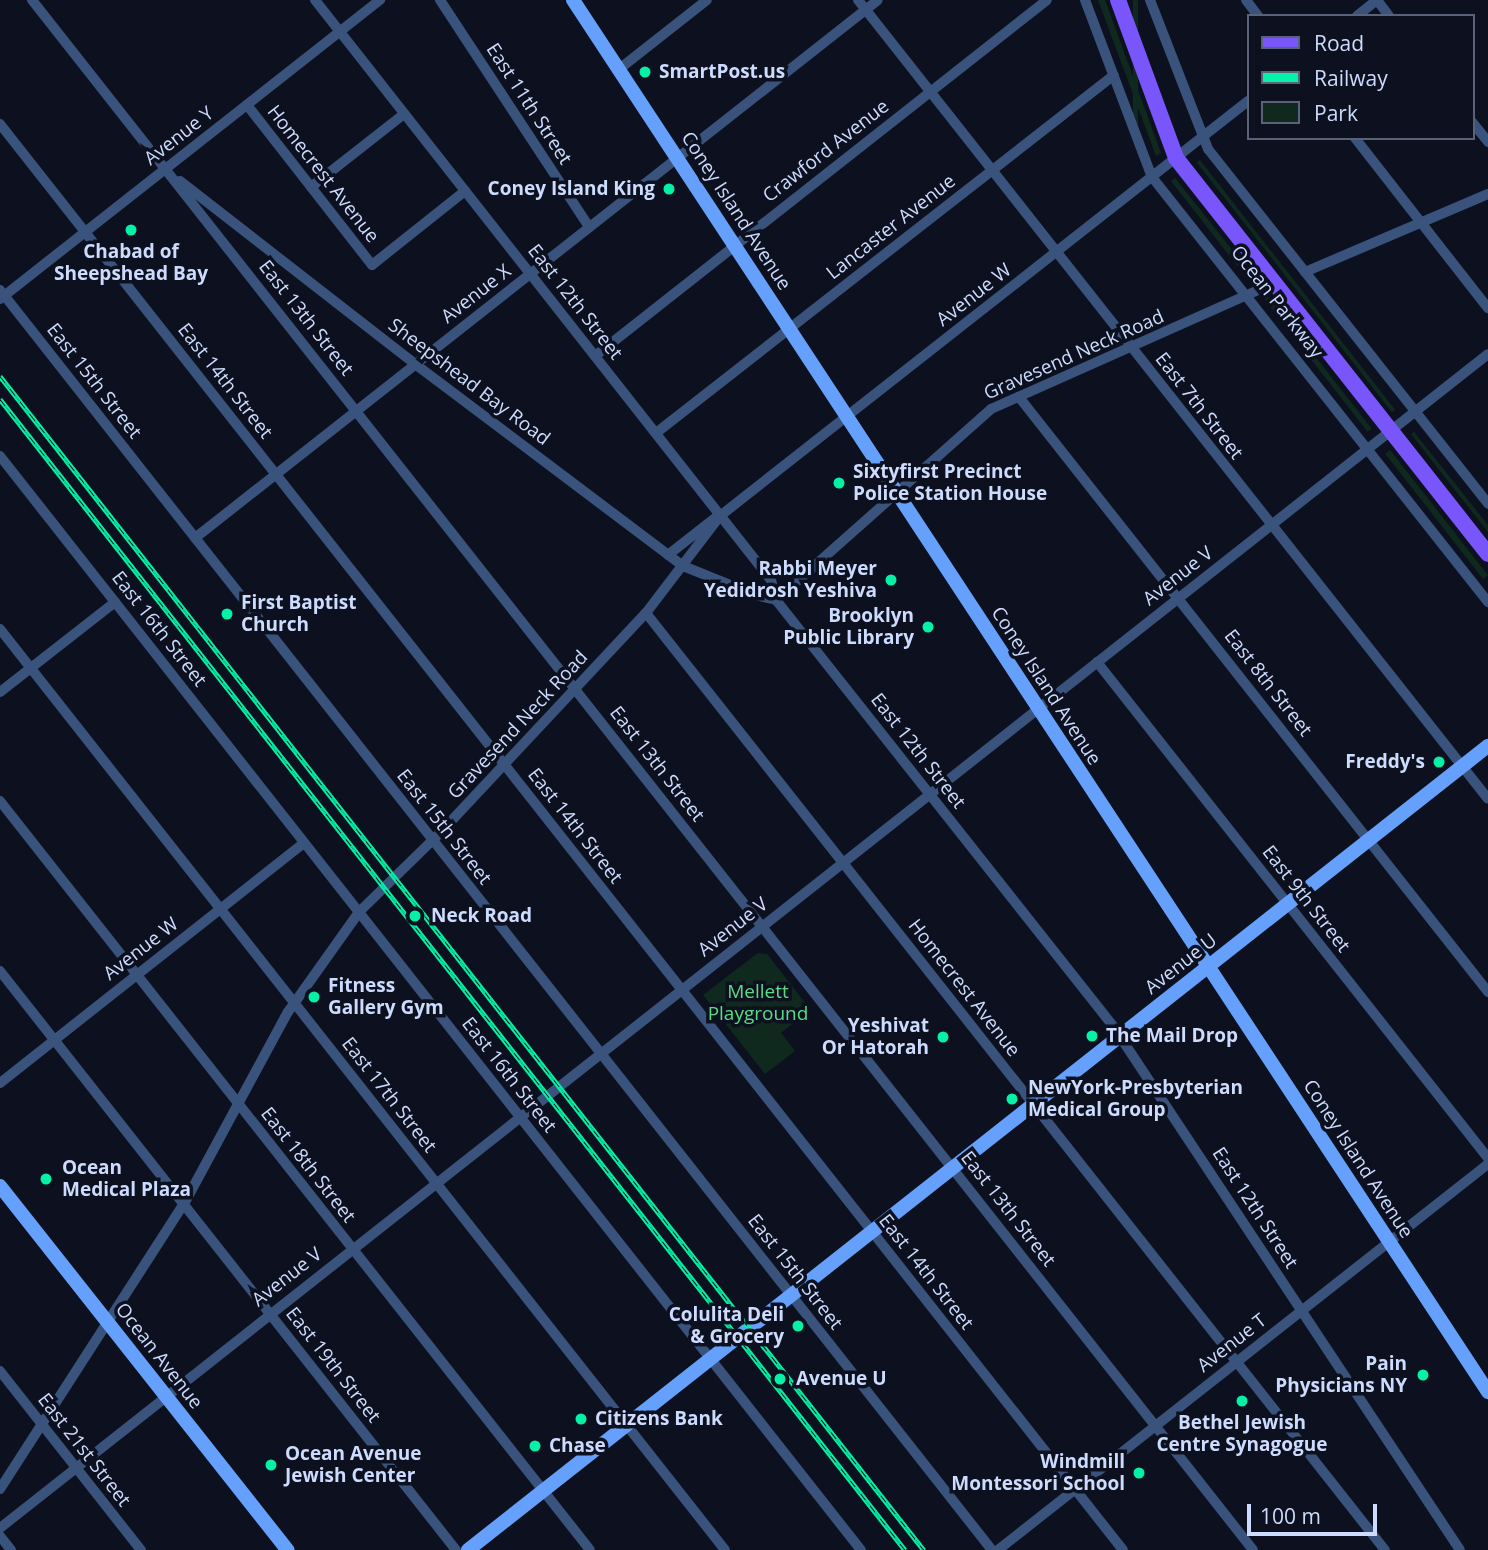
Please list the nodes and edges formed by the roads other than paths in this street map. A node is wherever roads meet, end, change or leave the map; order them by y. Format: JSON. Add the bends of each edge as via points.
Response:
{"nodes":[{"id":1,"x":32,"y":0,"type":"edge"},
{"id":2,"x":315,"y":0,"type":"edge"},
{"id":3,"x":380,"y":0,"type":"edge"},
{"id":4,"x":440,"y":0,"type":"edge"},
{"id":5,"x":573,"y":0,"type":"edge"},
{"id":6,"x":707,"y":0,"type":"edge"},
{"id":7,"x":858,"y":0,"type":"edge"},
{"id":8,"x":878,"y":0,"type":"edge"},
{"id":9,"x":1046,"y":0,"type":"edge"},
{"id":10,"x":1085,"y":0,"type":"edge"},
{"id":11,"x":1118,"y":0,"type":"edge"},
{"id":12,"x":1150,"y":0,"type":"edge"},
{"id":13,"x":1377,"y":0,"type":"edge"},
{"id":14,"x":866,"y":10,"type":"junction"},
{"id":15,"x":1360,"y":14,"type":"edge"},
{"id":16,"x":340,"y":32,"type":"junction"},
{"id":17,"x":618,"y":70,"type":"junction"},
{"id":18,"x":1114,"y":75,"type":"junction"},
{"id":19,"x":931,"y":91,"type":"junction"},
{"id":20,"x":1246,"y":103,"type":"edge"},
{"id":21,"x":247,"y":105,"type":"junction"},
{"id":22,"x":404,"y":114,"type":"junction"},
{"id":23,"x":0,"y":124,"type":"edge"},
{"id":24,"x":1474,"y":124,"type":"edge"},
{"id":25,"x":1202,"y":138,"type":"junction"},
{"id":26,"x":1356,"y":140,"type":"edge"},
{"id":27,"x":1488,"y":142,"type":"edge"},
{"id":28,"x":677,"y":158,"type":"junction"},
{"id":29,"x":1176,"y":158,"type":"junction"},
{"id":30,"x":165,"y":169,"type":"junction"},
{"id":31,"x":993,"y":170,"type":"junction"},
{"id":32,"x":1152,"y":177,"type":"junction"},
{"id":33,"x":311,"y":187,"type":"junction"},
{"id":34,"x":466,"y":191,"type":"junction"},
{"id":35,"x":1488,"y":194,"type":"edge"},
{"id":36,"x":1420,"y":222,"type":"junction"},
{"id":37,"x":236,"y":225,"type":"junction"},
{"id":38,"x":589,"y":227,"type":"junction"},
{"id":39,"x":85,"y":232,"type":"junction"},
{"id":40,"x":221,"y":240,"type":"junction"},
{"id":41,"x":735,"y":245,"type":"junction"},
{"id":42,"x":1057,"y":251,"type":"junction"},
{"id":43,"x":1305,"y":272,"type":"junction"},
{"id":44,"x":530,"y":274,"type":"junction"},
{"id":45,"x":1275,"y":283,"type":"junction"},
{"id":46,"x":2,"y":295,"type":"edge"},
{"id":47,"x":1246,"y":296,"type":"junction"},
{"id":48,"x":1488,"y":308,"type":"edge"},
{"id":49,"x":790,"y":328,"type":"junction"},
{"id":50,"x":1132,"y":348,"type":"junction"},
{"id":51,"x":1488,"y":354,"type":"edge"},
{"id":52,"x":595,"y":356,"type":"junction"},
{"id":53,"x":415,"y":364,"type":"junction"},
{"id":54,"x":1019,"y":397,"type":"junction"},
{"id":55,"x":356,"y":410,"type":"junction"},
{"id":56,"x":1415,"y":411,"type":"junction"},
{"id":57,"x":847,"y":417,"type":"junction"},
{"id":58,"x":1391,"y":430,"type":"junction"},
{"id":59,"x":656,"y":433,"type":"junction"},
{"id":60,"x":1367,"y":450,"type":"junction"},
{"id":61,"x":0,"y":456,"type":"edge"},
{"id":62,"x":276,"y":474,"type":"junction"},
{"id":63,"x":896,"y":492,"type":"junction"},
{"id":64,"x":1488,"y":504,"type":"edge"},
{"id":65,"x":720,"y":516,"type":"junction"},
{"id":66,"x":1270,"y":526,"type":"junction"},
{"id":67,"x":195,"y":538,"type":"junction"},
{"id":68,"x":1488,"y":554,"type":"edge"},
{"id":69,"x":668,"y":555,"type":"junction"},
{"id":70,"x":683,"y":566,"type":"junction"},
{"id":71,"x":1178,"y":598,"type":"junction"},
{"id":72,"x":776,"y":600,"type":"junction"},
{"id":73,"x":115,"y":602,"type":"junction"},
{"id":74,"x":1488,"y":602,"type":"edge"},
{"id":75,"x":646,"y":613,"type":"junction"},
{"id":76,"x":0,"y":628,"type":"edge"},
{"id":77,"x":1097,"y":662,"type":"junction"},
{"id":78,"x":31,"y":668,"type":"junction"},
{"id":79,"x":575,"y":689,"type":"junction"},
{"id":80,"x":0,"y":692,"type":"edge"},
{"id":81,"x":1038,"y":708,"type":"junction"},
{"id":82,"x":1488,"y":746,"type":"edge"},
{"id":83,"x":504,"y":765,"type":"junction"},
{"id":84,"x":1462,"y":766,"type":"junction"},
{"id":85,"x":930,"y":794,"type":"junction"},
{"id":86,"x":1488,"y":799,"type":"edge"},
{"id":87,"x":0,"y":801,"type":"edge"},
{"id":88,"x":433,"y":840,"type":"junction"},
{"id":89,"x":1369,"y":840,"type":"junction"},
{"id":90,"x":304,"y":843,"type":"junction"},
{"id":91,"x":843,"y":863,"type":"junction"},
{"id":92,"x":1288,"y":904,"type":"junction"},
{"id":93,"x":220,"y":909,"type":"junction"},
{"id":94,"x":359,"y":912,"type":"junction"},
{"id":95,"x":762,"y":926,"type":"junction"},
{"id":96,"x":1208,"y":967,"type":"junction"},
{"id":97,"x":0,"y":971,"type":"edge"},
{"id":98,"x":137,"y":975,"type":"junction"},
{"id":99,"x":681,"y":990,"type":"junction"},
{"id":100,"x":1488,"y":992,"type":"edge"},
{"id":101,"x":294,"y":1003,"type":"junction"},
{"id":102,"x":1120,"y":1036,"type":"junction"},
{"id":103,"x":55,"y":1040,"type":"junction"},
{"id":104,"x":601,"y":1053,"type":"junction"},
{"id":105,"x":0,"y":1083,"type":"edge"},
{"id":106,"x":238,"y":1103,"type":"junction"},
{"id":107,"x":1034,"y":1104,"type":"junction"},
{"id":108,"x":520,"y":1116,"type":"junction"},
{"id":109,"x":1488,"y":1158,"type":"edge"},
{"id":110,"x":1488,"y":1164,"type":"edge"},
{"id":111,"x":953,"y":1168,"type":"junction"},
{"id":112,"x":435,"y":1182,"type":"junction"},
{"id":113,"x":0,"y":1186,"type":"edge"},
{"id":114,"x":184,"y":1203,"type":"junction"},
{"id":115,"x":872,"y":1231,"type":"junction"},
{"id":116,"x":1389,"y":1242,"type":"junction"},
{"id":117,"x":352,"y":1248,"type":"junction"},
{"id":118,"x":791,"y":1295,"type":"junction"},
{"id":119,"x":1302,"y":1311,"type":"junction"},
{"id":120,"x":270,"y":1313,"type":"junction"},
{"id":121,"x":106,"y":1321,"type":"junction"},
{"id":122,"x":710,"y":1359,"type":"junction"},
{"id":123,"x":1237,"y":1362,"type":"junction"},
{"id":124,"x":0,"y":1371,"type":"edge"},
{"id":125,"x":1483,"y":1371,"type":"edge"},
{"id":126,"x":1488,"y":1392,"type":"edge"},
{"id":127,"x":166,"y":1396,"type":"junction"},
{"id":128,"x":42,"y":1424,"type":"junction"},
{"id":129,"x":626,"y":1424,"type":"junction"},
{"id":130,"x":1156,"y":1426,"type":"junction"},
{"id":131,"x":75,"y":1466,"type":"junction"},
{"id":132,"x":0,"y":1489,"type":"edge"},
{"id":133,"x":1075,"y":1489,"type":"junction"},
{"id":134,"x":543,"y":1490,"type":"junction"},
{"id":135,"x":0,"y":1528,"type":"edge"},
{"id":136,"x":0,"y":1536,"type":"edge"},
{"id":137,"x":11,"y":1550,"type":"edge"},
{"id":138,"x":141,"y":1550,"type":"edge"},
{"id":139,"x":287,"y":1550,"type":"edge"},
{"id":140,"x":456,"y":1550,"type":"edge"},
{"id":141,"x":468,"y":1550,"type":"edge"},
{"id":142,"x":590,"y":1550,"type":"edge"},
{"id":143,"x":725,"y":1550,"type":"edge"},
{"id":144,"x":861,"y":1550,"type":"edge"},
{"id":145,"x":992,"y":1550,"type":"edge"},
{"id":146,"x":998,"y":1550,"type":"edge"},
{"id":147,"x":1123,"y":1550,"type":"edge"},
{"id":148,"x":1253,"y":1550,"type":"edge"},
{"id":149,"x":1385,"y":1550,"type":"edge"},
{"id":150,"x":1460,"y":1550,"type":"edge"}],
"edges":[{"from":1,"to":30,"type":"street","name":"East 13th Street"},
{"from":2,"to":16,"type":"street","name":"East 12th Street"},
{"from":3,"to":16,"type":"street","name":"Avenue Y"},
{"from":4,"to":38,"type":"street","name":"East 11th Street"},
{"from":5,"to":17,"type":"main road","name":"Coney Island Avenue"},
{"from":6,"to":17,"type":"street"},
{"from":7,"to":14,"type":"street","name":"East 7th Street"},
{"from":8,"to":14,"type":"street","name":"Avenue X"},
{"from":9,"to":19,"type":"street","name":"Crawford Avenue"},
{"from":10,"to":18,"type":"street","name":"Ocean Parkway"},
{"from":11,"to":29,"type":"main road","name":"Ocean Parkway"},
{"from":12,"to":25,"type":"street"},
{"from":13,"to":15,"type":"street"},
{"from":14,"to":19,"type":"street","name":"East 7th Street"},
{"from":14,"to":28,"type":"street","name":"Avenue X"},
{"from":16,"to":21,"type":"street","name":"Avenue Y"},
{"from":16,"to":22,"type":"street","name":"East 12th Street"},
{"from":17,"to":28,"type":"main road","name":"Coney Island Avenue"},
{"from":18,"to":31,"type":"street","name":"Lancaster Avenue"},
{"from":18,"to":32,"type":"street","name":"Ocean Parkway"},
{"from":19,"to":31,"type":"street","name":"East 7th Street"},
{"from":19,"to":41,"type":"street","name":"Crawford Avenue"},
{"from":20,"to":25,"type":"street","name":"Avenue W"},
{"from":21,"to":30,"type":"street","name":"Avenue Y"},
{"from":21,"to":33,"type":"street","name":"Homecrest Avenue"},
{"from":22,"to":33,"type":"street"},
{"from":22,"to":34,"type":"street","name":"East 12th Street"},
{"from":23,"to":39,"type":"street","name":"East 14th Street"},
{"from":24,"to":27,"type":"street"},
{"from":25,"to":29,"type":"street","name":"Avenue W"},
{"from":25,"to":43,"type":"street"},
{"from":26,"to":36,"type":"street"},
{"from":28,"to":38,"type":"street","name":"Avenue X"},
{"from":28,"to":41,"type":"main road","name":"Coney Island Avenue"},
{"from":29,"to":32,"type":"street","name":"Avenue W"},
{"from":29,"to":45,"type":"main road","name":"Ocean Parkway"},
{"from":30,"to":37,"type":"street","name":"Sheepshead Bay Road"},
{"from":30,"to":39,"type":"street","name":"Avenue Y"},
{"from":30,"to":40,"type":"street","name":"East 13th Street"},
{"from":31,"to":42,"type":"street","name":"East 7th Street"},
{"from":31,"to":49,"type":"street","name":"Lancaster Avenue"},
{"from":32,"to":42,"type":"street","name":"Avenue W"},
{"from":32,"to":47,"type":"street","name":"Ocean Parkway"},
{"from":33,"to":34,"type":"street","name":"Homecrest Avenue","via":[[372,265]]},
{"from":34,"to":44,"type":"street","name":"East 12th Street"},
{"from":35,"to":36,"type":"street"},
{"from":36,"to":43,"type":"street"},
{"from":36,"to":48,"type":"street"},
{"from":37,"to":40,"type":"street"},
{"from":37,"to":53,"type":"street","name":"Sheepshead Bay Road"},
{"from":38,"to":44,"type":"street","name":"Avenue X"},
{"from":39,"to":46,"type":"street","name":"Avenue Y"},
{"from":39,"to":62,"type":"street","name":"East 14th Street"},
{"from":40,"to":55,"type":"street","name":"East 13th Street"},
{"from":41,"to":49,"type":"main road","name":"Coney Island Avenue"},
{"from":41,"to":52,"type":"street","name":"Crawford Avenue"},
{"from":42,"to":50,"type":"street","name":"East 7th Street"},
{"from":42,"to":57,"type":"street","name":"Avenue W"},
{"from":43,"to":56,"type":"street"},
{"from":44,"to":52,"type":"street","name":"East 12th Street"},
{"from":44,"to":53,"type":"street","name":"Avenue X"},
{"from":45,"to":47,"type":"street","name":"Gravesend Neck Road"},
{"from":45,"to":58,"type":"main road","name":"Ocean Parkway"},
{"from":46,"to":67,"type":"street","name":"East 15th Street"},
{"from":47,"to":50,"type":"street","name":"Gravesend Neck Road"},
{"from":47,"to":60,"type":"street","name":"Ocean Parkway"},
{"from":49,"to":57,"type":"main road","name":"Coney Island Avenue"},
{"from":49,"to":59,"type":"street","name":"Lancaster Avenue"},
{"from":50,"to":54,"type":"street","name":"Gravesend Neck Road"},
{"from":50,"to":66,"type":"street","name":"East 7th Street"},
{"from":51,"to":56,"type":"street","name":"Avenue V"},
{"from":52,"to":59,"type":"street","name":"East 12th Street"},
{"from":53,"to":55,"type":"street","name":"Avenue X"},
{"from":53,"to":69,"type":"street","name":"Sheepshead Bay Road"},
{"from":54,"to":63,"type":"street","name":"Gravesend Neck Road","via":[[991,409]]},
{"from":54,"to":71,"type":"street","name":"East 8th Street"},
{"from":55,"to":62,"type":"street","name":"Avenue X"},
{"from":55,"to":79,"type":"street","name":"East 13th Street"},
{"from":56,"to":58,"type":"street","name":"Avenue V"},
{"from":56,"to":64,"type":"street"},
{"from":57,"to":63,"type":"main road","name":"Coney Island Avenue"},
{"from":57,"to":65,"type":"street","name":"Avenue W"},
{"from":58,"to":60,"type":"street","name":"Avenue V"},
{"from":58,"to":68,"type":"main road","name":"Ocean Parkway"},
{"from":59,"to":65,"type":"street","name":"East 12th Street"},
{"from":60,"to":66,"type":"street","name":"Avenue V"},
{"from":60,"to":74,"type":"street","name":"Ocean Parkway"},
{"from":61,"to":73,"type":"street","name":"East 16th Street"},
{"from":62,"to":67,"type":"street","name":"Avenue X"},
{"from":62,"to":83,"type":"street","name":"East 14th Street"},
{"from":63,"to":72,"type":"street","name":"Gravesend Neck Road"},
{"from":63,"to":81,"type":"main road","name":"Coney Island Avenue"},
{"from":65,"to":69,"type":"street","name":"Avenue W"},
{"from":65,"to":70,"type":"street","name":"Avenue W"},
{"from":65,"to":72,"type":"street","name":"East 12th Street","via":[[771,580]]},
{"from":66,"to":71,"type":"street","name":"Avenue V"},
{"from":66,"to":84,"type":"street","name":"East 7th Street"},
{"from":67,"to":88,"type":"street","name":"East 15th Street"},
{"from":69,"to":70,"type":"street","name":"Sheepshead Bay Road"},
{"from":70,"to":72,"type":"street"},
{"from":70,"to":75,"type":"street","name":"Gravesend Neck Road"},
{"from":71,"to":77,"type":"street","name":"Avenue V"},
{"from":71,"to":89,"type":"street","name":"East 8th Street"},
{"from":72,"to":85,"type":"street","name":"East 12th Street"},
{"from":73,"to":78,"type":"street"},
{"from":73,"to":90,"type":"street","name":"East 16th Street"},
{"from":75,"to":79,"type":"street","name":"Gravesend Neck Road"},
{"from":75,"to":91,"type":"street","name":"Homecrest Avenue"},
{"from":76,"to":78,"type":"street","name":"East 17th Street"},
{"from":77,"to":81,"type":"street","name":"Avenue V"},
{"from":77,"to":92,"type":"street","name":"East 9th Street"},
{"from":78,"to":80,"type":"street"},
{"from":78,"to":93,"type":"street","name":"East 17th Street"},
{"from":79,"to":83,"type":"street","name":"Gravesend Neck Road"},
{"from":79,"to":95,"type":"street","name":"East 13th Street"},
{"from":81,"to":85,"type":"street","name":"Avenue V"},
{"from":81,"to":96,"type":"main road","name":"Coney Island Avenue"},
{"from":82,"to":84,"type":"main road","name":"Avenue U"},
{"from":83,"to":88,"type":"street","name":"Gravesend Neck Road"},
{"from":83,"to":99,"type":"street","name":"East 14th Street"},
{"from":84,"to":86,"type":"street","name":"East 7th Street"},
{"from":84,"to":89,"type":"main road","name":"Avenue U"},
{"from":85,"to":91,"type":"street","name":"Avenue V"},
{"from":85,"to":102,"type":"street","name":"East 12th Street"},
{"from":87,"to":98,"type":"street","name":"East 18th Street"},
{"from":88,"to":94,"type":"street","name":"Gravesend Neck Road"},
{"from":88,"to":104,"type":"street","name":"East 15th Street"},
{"from":89,"to":92,"type":"main road","name":"Avenue U"},
{"from":89,"to":100,"type":"street","name":"East 8th Street"},
{"from":90,"to":93,"type":"street","name":"Avenue W"},
{"from":90,"to":94,"type":"street","name":"East 16th Street"},
{"from":91,"to":95,"type":"street","name":"Avenue V"},
{"from":91,"to":107,"type":"street","name":"Homecrest Avenue"},
{"from":92,"to":96,"type":"main road","name":"Avenue U"},
{"from":92,"to":109,"type":"street","name":"East 9th Street"},
{"from":93,"to":98,"type":"street","name":"Avenue W"},
{"from":93,"to":101,"type":"street","name":"East 17th Street"},
{"from":94,"to":101,"type":"street","name":"Gravesend Neck Road"},
{"from":94,"to":108,"type":"street","name":"East 16th Street"},
{"from":95,"to":99,"type":"street","name":"Avenue V"},
{"from":95,"to":111,"type":"street","name":"East 13th Street"},
{"from":96,"to":102,"type":"main road","name":"Avenue U"},
{"from":96,"to":116,"type":"main road","name":"Coney Island Avenue"},
{"from":97,"to":103,"type":"street","name":"East 19th Street"},
{"from":98,"to":103,"type":"street","name":"Avenue W"},
{"from":98,"to":106,"type":"street","name":"East 18th Street"},
{"from":99,"to":104,"type":"street","name":"Avenue V"},
{"from":99,"to":115,"type":"street","name":"East 14th Street"},
{"from":101,"to":106,"type":"street","name":"Gravesend Neck Road"},
{"from":101,"to":112,"type":"street","name":"East 17th Street"},
{"from":102,"to":107,"type":"main road","name":"Avenue U"},
{"from":102,"to":119,"type":"street","name":"East 12th Street"},
{"from":103,"to":105,"type":"street","name":"Avenue W"},
{"from":103,"to":114,"type":"street","name":"East 19th Street"},
{"from":104,"to":108,"type":"street","name":"Avenue V"},
{"from":104,"to":118,"type":"street","name":"East 15th Street"},
{"from":106,"to":114,"type":"street","name":"Gravesend Neck Road"},
{"from":106,"to":117,"type":"street","name":"East 18th Street"},
{"from":107,"to":111,"type":"main road","name":"Avenue U"},
{"from":107,"to":123,"type":"street","name":"Homecrest Avenue"},
{"from":108,"to":112,"type":"street","name":"Avenue V"},
{"from":108,"to":122,"type":"street","name":"East 16th Street"},
{"from":110,"to":116,"type":"street","name":"Avenue T"},
{"from":111,"to":115,"type":"main road","name":"Avenue U"},
{"from":111,"to":130,"type":"street","name":"East 13th Street"},
{"from":112,"to":117,"type":"street","name":"Avenue V"},
{"from":112,"to":129,"type":"street","name":"East 17th Street"},
{"from":113,"to":121,"type":"main road","name":"Ocean Avenue"},
{"from":114,"to":120,"type":"street","name":"East 19th Street"},
{"from":114,"to":121,"type":"street","name":"Gravesend Neck Road"},
{"from":115,"to":118,"type":"main road","name":"Avenue U"},
{"from":115,"to":133,"type":"street","name":"East 14th Street"},
{"from":116,"to":119,"type":"street","name":"Avenue T"},
{"from":116,"to":125,"type":"main road","name":"Coney Island Avenue"},
{"from":117,"to":120,"type":"street","name":"Avenue V"},
{"from":117,"to":134,"type":"street","name":"East 18th Street"},
{"from":118,"to":122,"type":"main road","name":"Avenue U"},
{"from":118,"to":145,"type":"street","name":"East 15th Street"},
{"from":119,"to":123,"type":"street","name":"Avenue T"},
{"from":119,"to":150,"type":"street","name":"East 12th Street"},
{"from":120,"to":127,"type":"street","name":"Avenue V"},
{"from":120,"to":140,"type":"street","name":"East 19th Street"},
{"from":121,"to":127,"type":"main road","name":"Ocean Avenue"},
{"from":121,"to":128,"type":"street","name":"Gravesend Neck Road"},
{"from":122,"to":129,"type":"main road","name":"Avenue U"},
{"from":122,"to":144,"type":"street","name":"East 16th Street"},
{"from":123,"to":130,"type":"street","name":"Avenue T"},
{"from":123,"to":149,"type":"street","name":"Homecrest Avenue"},
{"from":124,"to":128,"type":"street","name":"East 21st Street"},
{"from":125,"to":126,"type":"main road","name":"Coney Island Avenue"},
{"from":127,"to":131,"type":"street","name":"Avenue V"},
{"from":127,"to":139,"type":"main road","name":"Ocean Avenue"},
{"from":128,"to":131,"type":"street","name":"East 21st Street"},
{"from":128,"to":132,"type":"street","name":"Gravesend Neck Road"},
{"from":129,"to":134,"type":"main road","name":"Avenue U"},
{"from":129,"to":143,"type":"street","name":"East 17th Street"},
{"from":130,"to":133,"type":"street","name":"Avenue T"},
{"from":130,"to":148,"type":"street","name":"East 13th Street"},
{"from":131,"to":135,"type":"street","name":"Avenue V"},
{"from":131,"to":138,"type":"street","name":"East 21st Street"},
{"from":133,"to":146,"type":"street","name":"Avenue T"},
{"from":133,"to":147,"type":"street","name":"East 14th Street"},
{"from":134,"to":141,"type":"main road","name":"Avenue U"},
{"from":134,"to":142,"type":"street","name":"East 18th Street"},
{"from":136,"to":137,"type":"street"}]}
